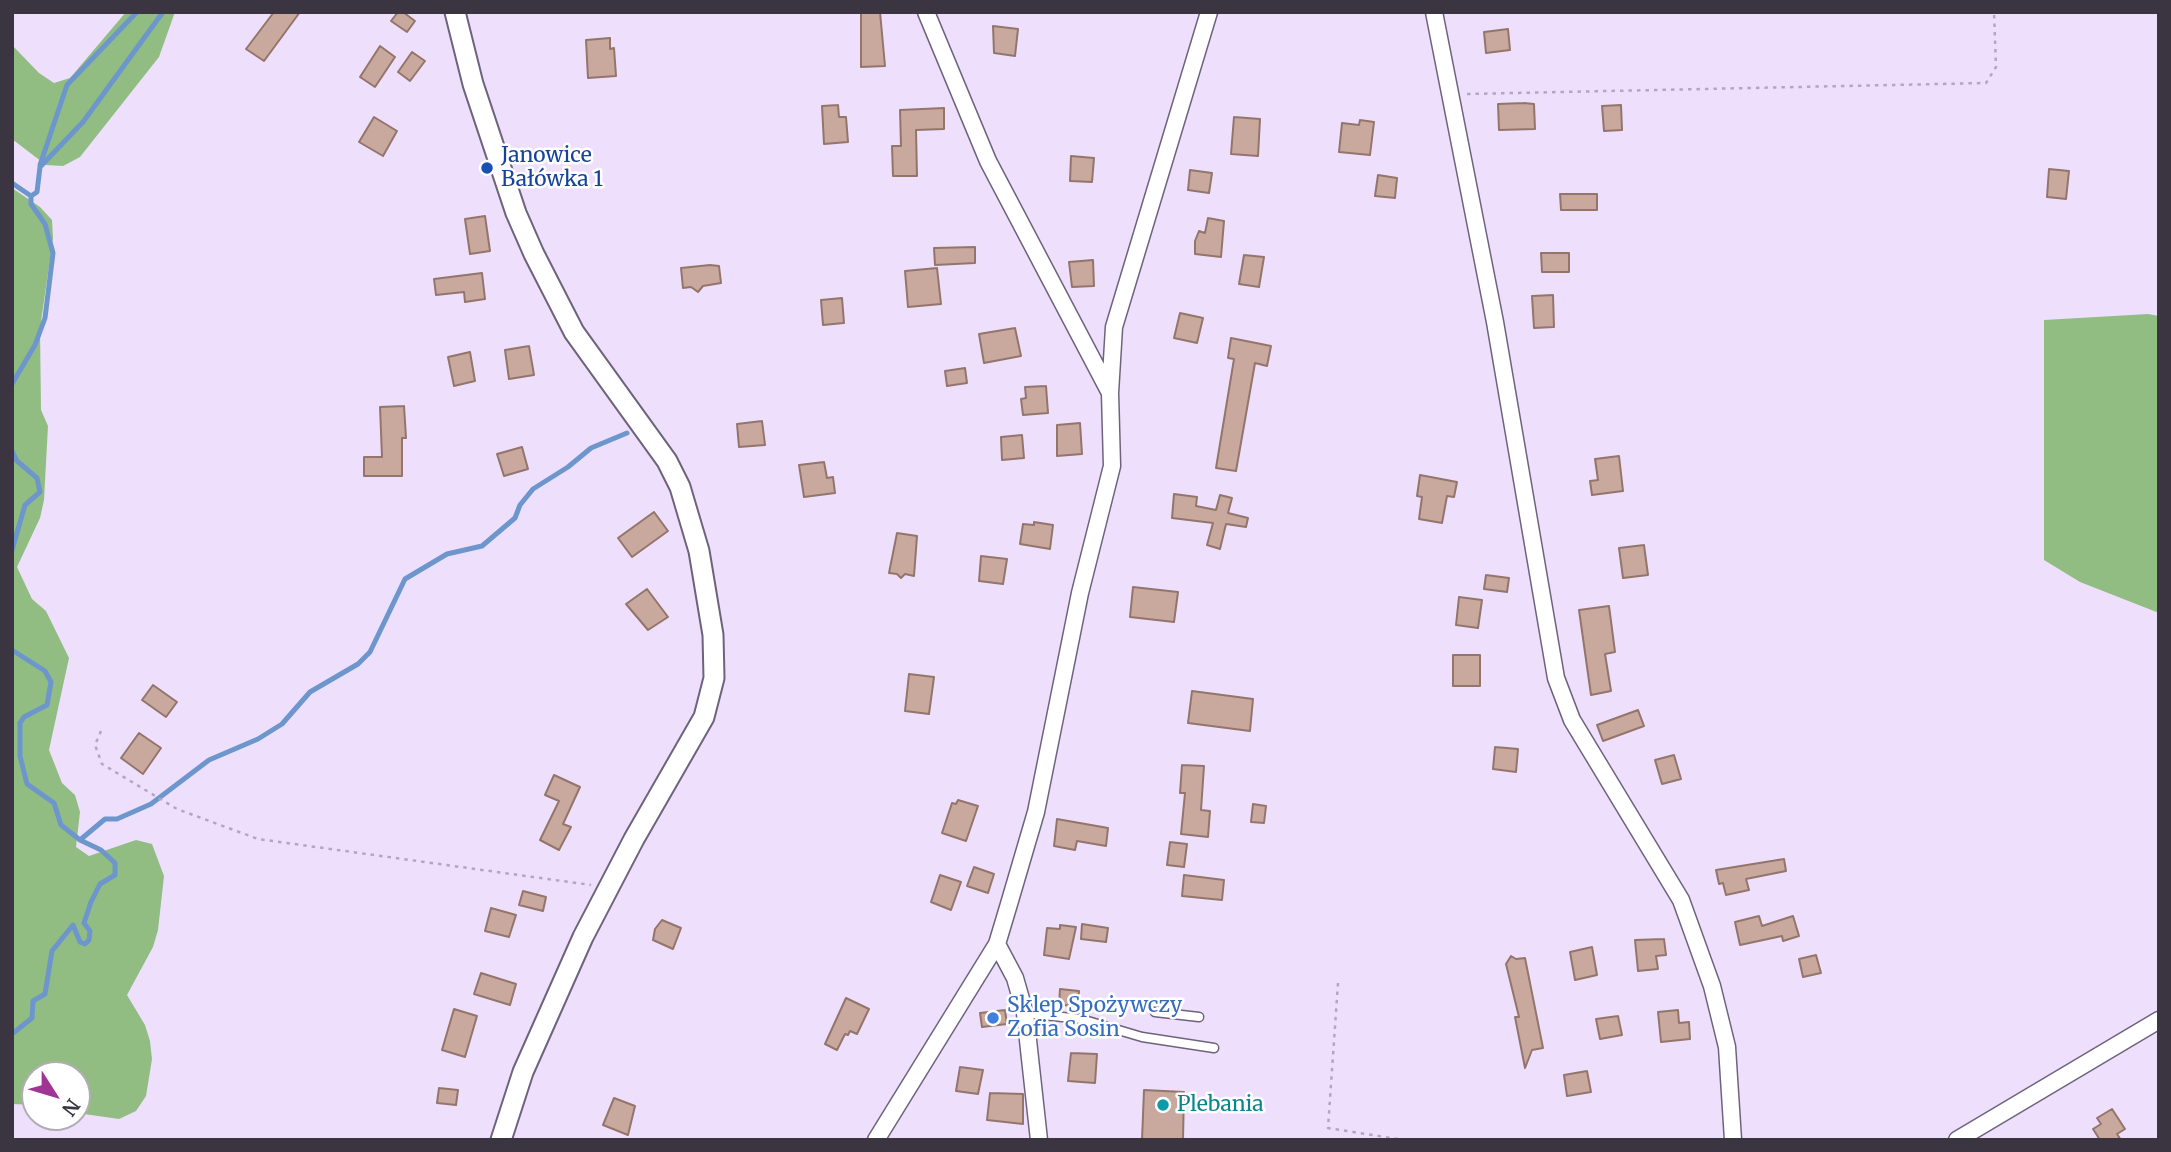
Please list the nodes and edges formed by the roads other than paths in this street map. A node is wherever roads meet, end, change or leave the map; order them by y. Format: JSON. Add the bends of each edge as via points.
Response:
{"nodes":[{"id":1,"x":455,"y":12,"type":"edge"},
{"id":2,"x":926,"y":12,"type":"edge"},
{"id":3,"x":1209,"y":12,"type":"edge"},
{"id":4,"x":1434,"y":12,"type":"edge"},
{"id":5,"x":1110,"y":393,"type":"junction"},
{"id":6,"x":997,"y":944,"type":"junction"},
{"id":7,"x":1155,"y":1012,"type":"dead end"},
{"id":8,"x":1025,"y":1013,"type":"junction"},
{"id":9,"x":1199,"y":1017,"type":"dead end"},
{"id":10,"x":2159,"y":1020,"type":"edge"},
{"id":11,"x":1214,"y":1048,"type":"dead end"},
{"id":12,"x":501,"y":1140,"type":"edge"},
{"id":13,"x":876,"y":1140,"type":"edge"},
{"id":14,"x":1040,"y":1140,"type":"edge"},
{"id":15,"x":1733,"y":1140,"type":"edge"},
{"id":16,"x":1957,"y":1140,"type":"edge"}],
"edges":[{"from":1,"to":12,"type":"street","via":[[473,84],[516,213],[574,332],[667,461],[689,509],[713,635],[711,697],[694,737],[608,887],[552,1003]]},
{"from":2,"to":5,"type":"street","via":[[988,161]]},
{"from":3,"to":5,"type":"street","via":[[1114,327]]},
{"from":4,"to":15,"type":"street","via":[[1504,372],[1556,678],[1572,720],[1681,900],[1712,986],[1727,1047]]},
{"from":5,"to":6,"type":"street","via":[[1112,466],[1080,593],[1036,812]]},
{"from":6,"to":8,"type":"street","via":[[1015,978]]},
{"from":6,"to":13,"type":"street"},
{"from":7,"to":9,"type":"lane"},
{"from":8,"to":11,"type":"lane","via":[[1081,1019],[1142,1037]]},
{"from":8,"to":14,"type":"street"},
{"from":10,"to":16,"type":"street"}]}
